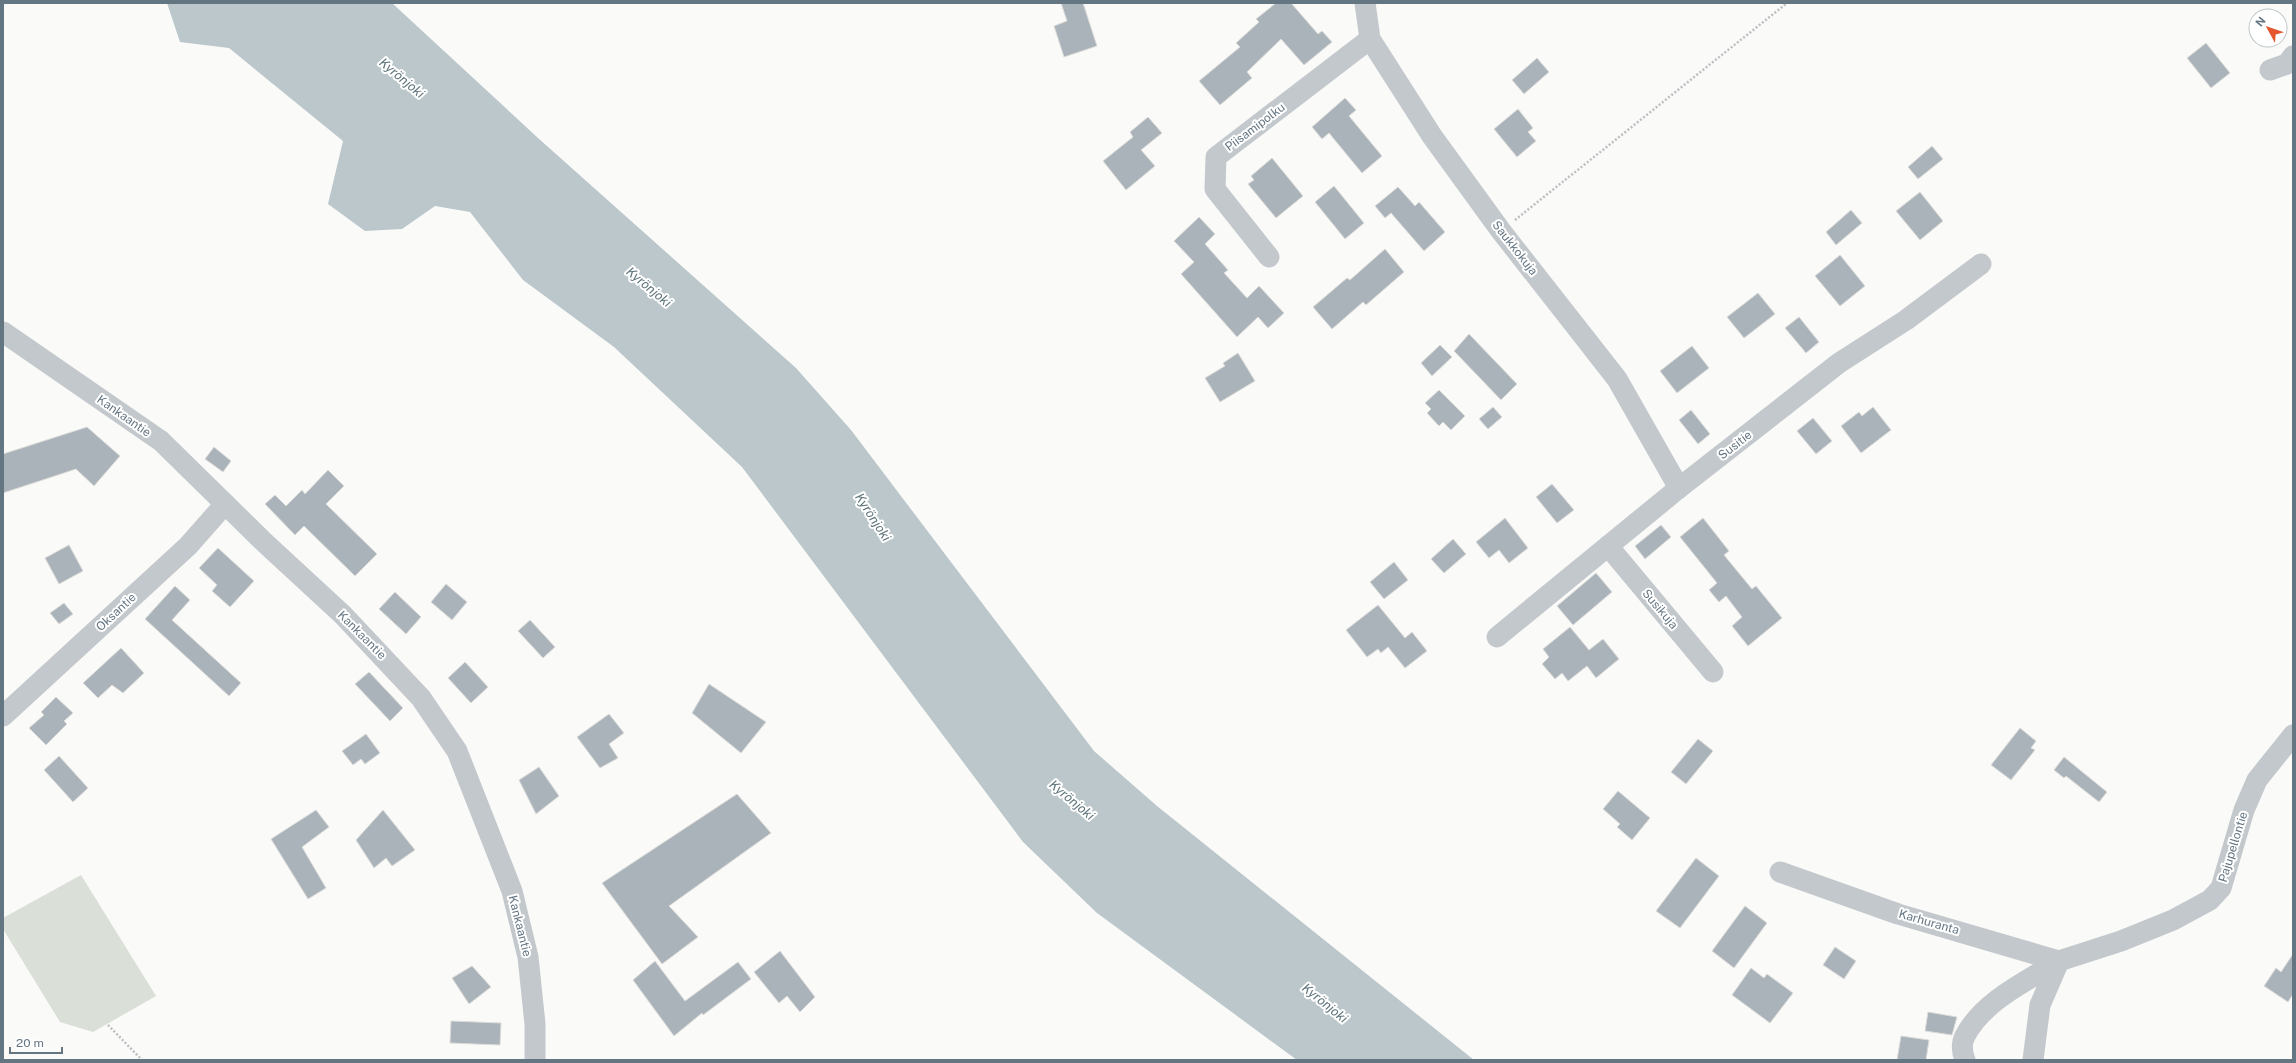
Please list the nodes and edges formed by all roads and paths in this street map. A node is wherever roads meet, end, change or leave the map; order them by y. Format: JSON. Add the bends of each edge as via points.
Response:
{"nodes":[{"id":1,"x":1365,"y":3,"type":"edge"},
{"id":2,"x":1787,"y":3,"type":"edge"},
{"id":3,"x":1370,"y":39,"type":"junction"},
{"id":4,"x":2293,"y":56,"type":"edge"},
{"id":5,"x":2270,"y":70,"type":"dead end"},
{"id":6,"x":1501,"y":231,"type":"junction"},
{"id":7,"x":1269,"y":257,"type":"dead end"},
{"id":8,"x":1982,"y":264,"type":"dead end"},
{"id":9,"x":3,"y":332,"type":"edge"},
{"id":10,"x":1679,"y":488,"type":"junction"},
{"id":11,"x":225,"y":504,"type":"junction"},
{"id":12,"x":1608,"y":546,"type":"junction"},
{"id":13,"x":1497,"y":637,"type":"dead end"},
{"id":14,"x":1713,"y":672,"type":"dead end"},
{"id":15,"x":3,"y":716,"type":"edge"},
{"id":16,"x":2293,"y":735,"type":"edge"},
{"id":17,"x":1780,"y":872,"type":"dead end"},
{"id":18,"x":2059,"y":961,"type":"junction"},
{"id":19,"x":108,"y":1025,"type":"dead end"},
{"id":20,"x":142,"y":1060,"type":"edge"},
{"id":21,"x":535,"y":1060,"type":"edge"},
{"id":22,"x":1965,"y":1060,"type":"edge"},
{"id":23,"x":2033,"y":1060,"type":"edge"}],
"edges":[{"from":1,"to":3,"type":"street","name":"Saukkokuja"},
{"from":2,"to":6,"type":"path"},
{"from":3,"to":6,"type":"street","name":"Saukkokuja","via":[[1432,136]]},
{"from":3,"to":7,"type":"street","name":"Piisamipolku","via":[[1216,157],[1215,189]]},
{"from":4,"to":5,"type":"street","via":[[2287,64]]},
{"from":6,"to":10,"type":"street","name":"Saukkokuja","via":[[1617,379]]},
{"from":8,"to":10,"type":"street","name":"Susitie","via":[[1906,320],[1839,363]]},
{"from":9,"to":11,"type":"street","name":"Kankaantie","via":[[160,441]]},
{"from":10,"to":12,"type":"street","name":"Susitie"},
{"from":11,"to":15,"type":"street","name":"Oksantie","via":[[188,546]]},
{"from":11,"to":21,"type":"street","name":"Kankaantie","via":[[343,615],[393,666],[422,698],[458,751],[514,898],[528,957],[535,1024]]},
{"from":12,"to":13,"type":"street","name":"Susitie"},
{"from":12,"to":14,"type":"street","name":"Susikuja"},
{"from":16,"to":18,"type":"street","name":"Pajupellontie","via":[[2257,780],[2244,810],[2221,888],[2210,900],[2173,920]]},
{"from":17,"to":18,"type":"street","name":"Karhuranta","via":[[1898,914]]},
{"from":18,"to":22,"type":"street","via":[[1987,1009],[1964,1037],[1962,1052]]},
{"from":18,"to":23,"type":"street","via":[[2040,1005]]},
{"from":19,"to":20,"type":"path"}]}
